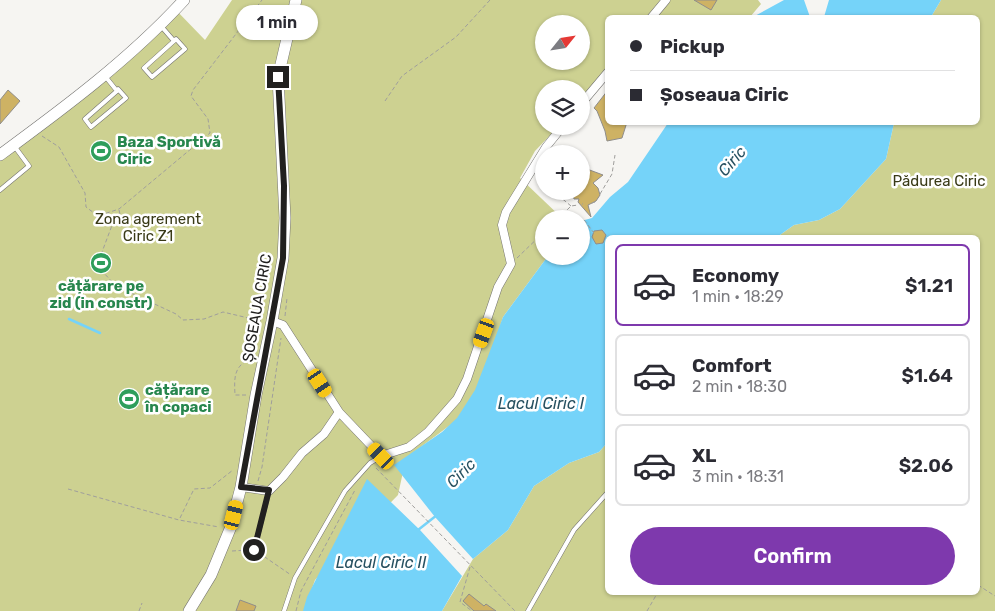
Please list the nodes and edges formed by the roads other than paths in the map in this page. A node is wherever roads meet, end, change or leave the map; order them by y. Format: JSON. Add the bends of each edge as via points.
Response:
{"nodes":[{"id":1,"x":184,"y":0,"type":"edge"},
{"id":2,"x":296,"y":0,"type":"edge"},
{"id":3,"x":666,"y":0,"type":"edge"},
{"id":4,"x":654,"y":15,"type":"edge"},
{"id":5,"x":160,"y":24,"type":"junction"},
{"id":6,"x":174,"y":41,"type":"junction"},
{"id":7,"x":103,"y":74,"type":"junction"},
{"id":8,"x":605,"y":76,"type":"edge"},
{"id":9,"x":117,"y":91,"type":"junction"},
{"id":10,"x":590,"y":93,"type":"edge"},
{"id":11,"x":556,"y":135,"type":"edge"},
{"id":12,"x":14,"y":145,"type":"junction"},
{"id":13,"x":0,"y":155,"type":"edge"},
{"id":14,"x":0,"y":190,"type":"edge"},
{"id":15,"x":272,"y":321,"type":"junction"},
{"id":16,"x":339,"y":412,"type":"junction"},
{"id":17,"x":381,"y":456,"type":"junction"},
{"id":18,"x":241,"y":487,"type":"junction"},
{"id":19,"x":269,"y":490,"type":"junction"},
{"id":20,"x":605,"y":495,"type":"edge"},
{"id":21,"x":254,"y":550,"type":"road end"},
{"id":22,"x":189,"y":611,"type":"edge"},
{"id":23,"x":284,"y":611,"type":"edge"},
{"id":24,"x":528,"y":611,"type":"edge"}],
"edges":[{"from":1,"to":5,"type":"main road"},
{"from":2,"to":15,"type":"main road","name":"ȘOSEAUA CIRIC","via":[[278,77],[285,218],[283,258]]},
{"from":3,"to":4,"type":"street"},
{"from":5,"to":6,"type":"lane"},
{"from":5,"to":7,"type":"main road"},
{"from":6,"to":6,"type":"lane","via":[[144,68],[152,77],[185,49],[176,39]]},
{"from":7,"to":9,"type":"lane"},
{"from":7,"to":12,"type":"main road"},
{"from":8,"to":10,"type":"street"},
{"from":9,"to":9,"type":"lane","via":[[85,119],[91,127],[126,98]]},
{"from":11,"to":17,"type":"street","via":[[506,212],[502,225],[511,264],[495,296],[467,379],[456,399],[428,432],[410,447]]},
{"from":12,"to":13,"type":"main road"},
{"from":12,"to":14,"type":"lane","via":[[29,166]]},
{"from":15,"to":16,"type":"street","via":[[284,326]]},
{"from":15,"to":18,"type":"main road","name":"ȘOSEAUA CIRIC"},
{"from":16,"to":17,"type":"street"},
{"from":16,"to":19,"type":"street","via":[[324,434],[302,452]]},
{"from":17,"to":23,"type":"lane","via":[[370,463],[345,491],[295,578]]},
{"from":18,"to":19,"type":"street"},
{"from":18,"to":22,"type":"main road","name":"ȘOSEAUA CIRIC","via":[[222,551]]},
{"from":19,"to":21,"type":"lane"},
{"from":20,"to":24,"type":"lane","via":[[574,530]]}]}
